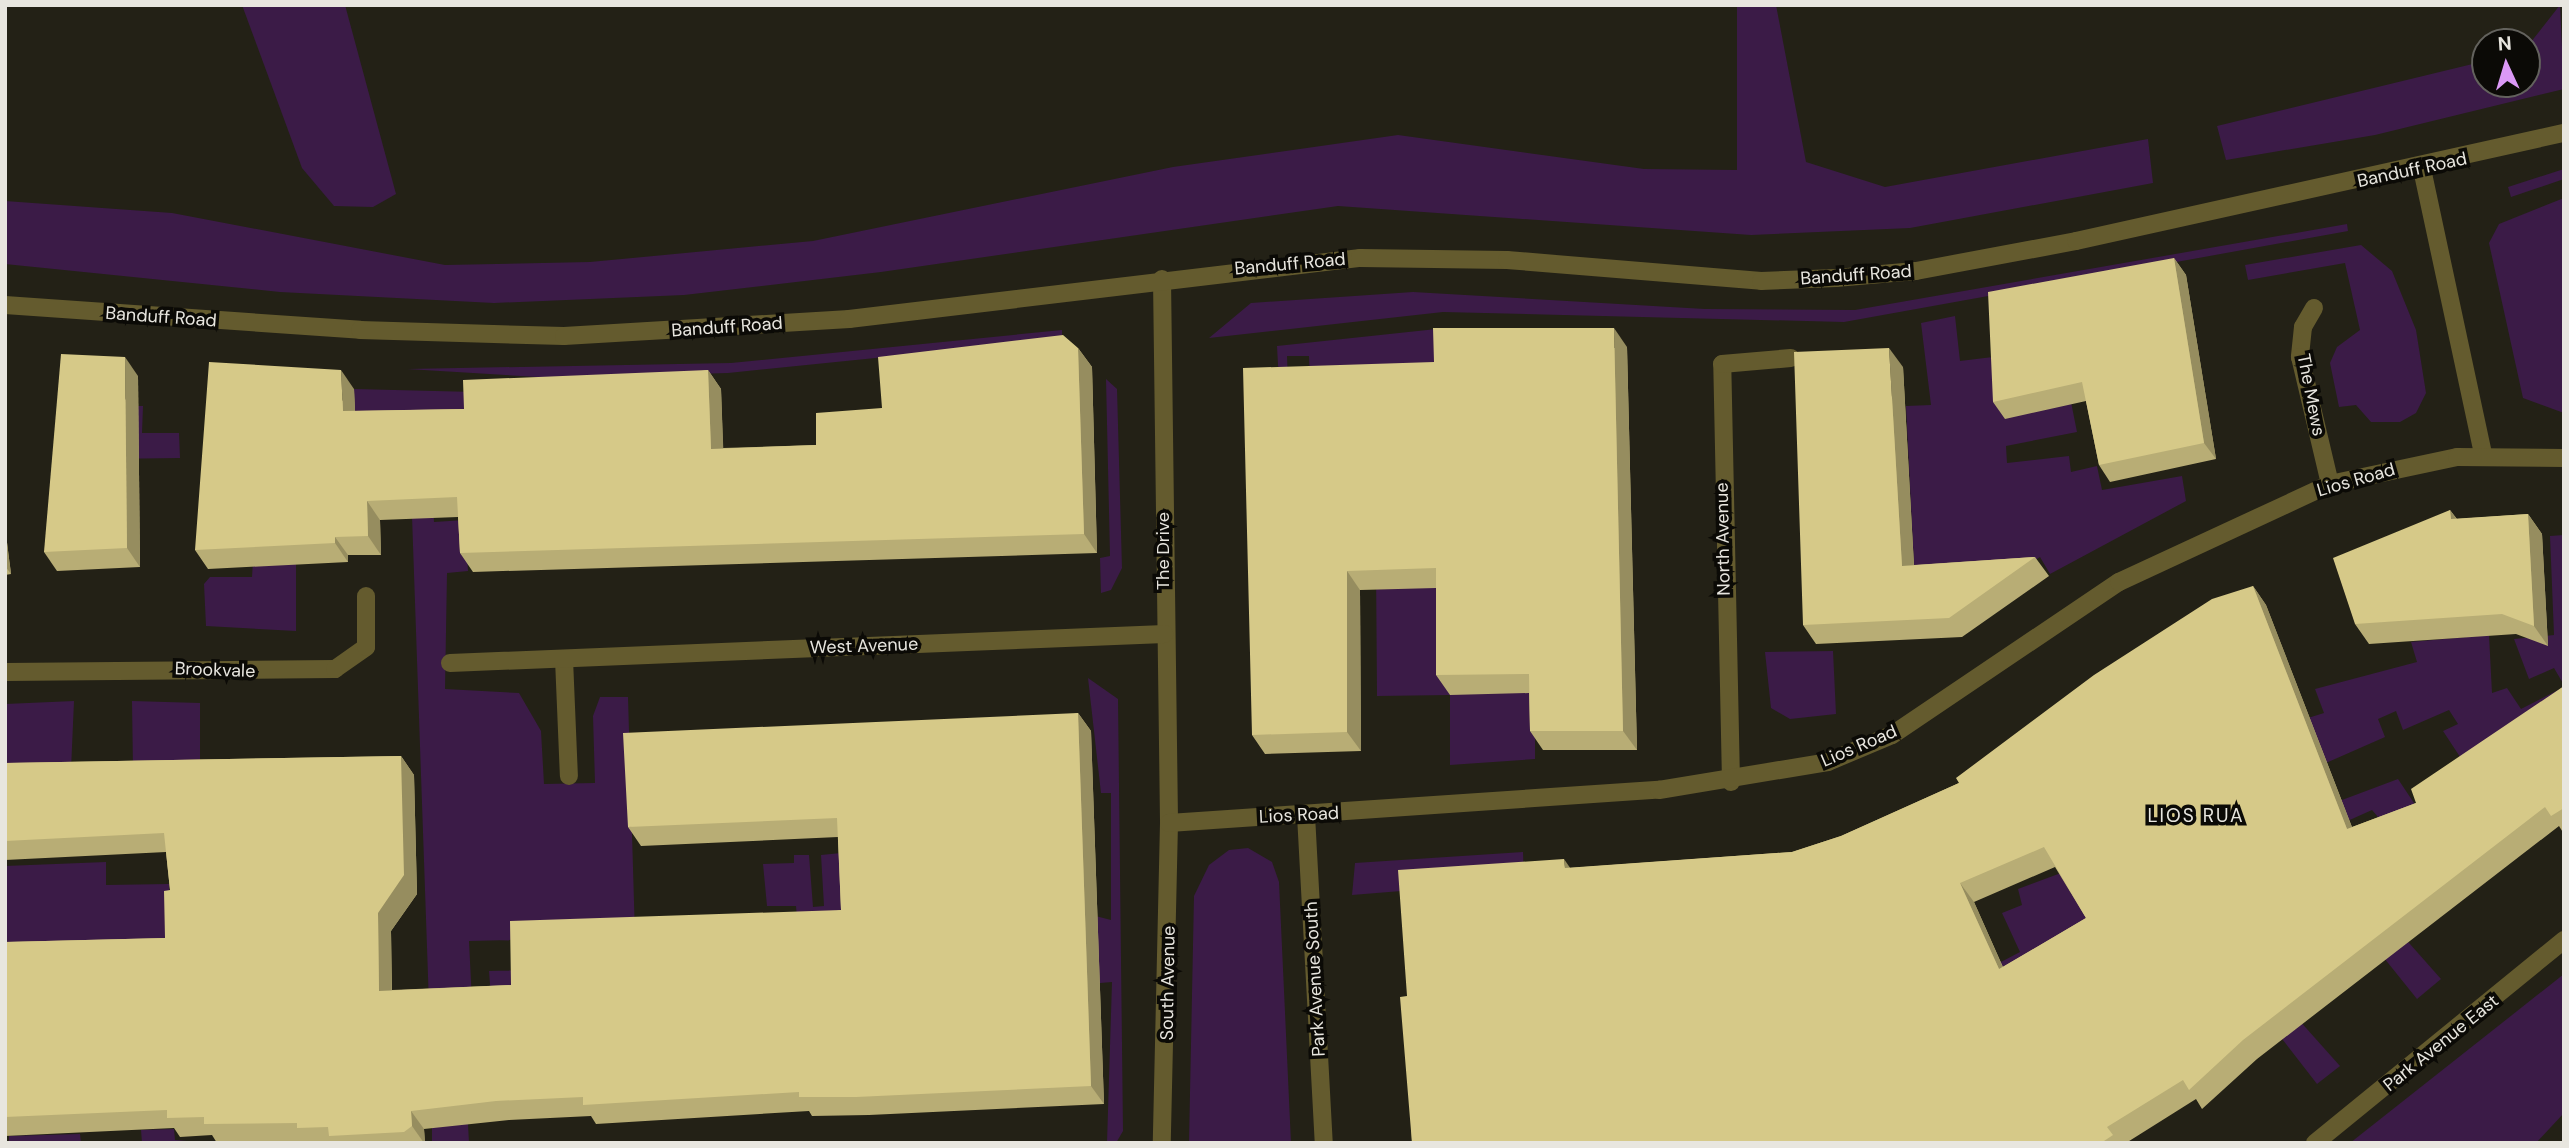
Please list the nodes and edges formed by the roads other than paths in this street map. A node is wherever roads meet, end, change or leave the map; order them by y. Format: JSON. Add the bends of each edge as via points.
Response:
{"nodes":[{"id":1,"x":2564,"y":134,"type":"edge"},
{"id":2,"x":2422,"y":169,"type":"junction"},
{"id":3,"x":1162,"y":279,"type":"junction"},
{"id":4,"x":5,"y":306,"type":"edge"},
{"id":5,"x":2314,"y":307,"type":"dead end"},
{"id":6,"x":1791,"y":358,"type":"edge"},
{"id":7,"x":2483,"y":454,"type":"junction"},
{"id":8,"x":2564,"y":458,"type":"edge"},
{"id":9,"x":2330,"y":484,"type":"junction"},
{"id":10,"x":366,"y":596,"type":"dead end"},
{"id":11,"x":1164,"y":634,"type":"junction"},
{"id":12,"x":564,"y":659,"type":"junction"},
{"id":13,"x":450,"y":663,"type":"dead end"},
{"id":14,"x":5,"y":672,"type":"edge"},
{"id":15,"x":569,"y":776,"type":"dead end"},
{"id":16,"x":1731,"y":782,"type":"junction"},
{"id":17,"x":1306,"y":815,"type":"junction"},
{"id":18,"x":1169,"y":823,"type":"junction"},
{"id":19,"x":2564,"y":940,"type":"edge"},
{"id":20,"x":1163,"y":1143,"type":"edge"},
{"id":21,"x":1324,"y":1143,"type":"edge"},
{"id":22,"x":2315,"y":1143,"type":"edge"}],
"edges":[{"from":1,"to":2,"type":"street","name":"Banduff Road"},
{"from":2,"to":3,"type":"street","name":"Banduff Road","via":[[1916,271],[1836,278],[1690,277],[1429,257]]},
{"from":2,"to":7,"type":"street"},
{"from":3,"to":4,"type":"street","name":"Banduff Road","via":[[849,319],[564,336],[360,330]]},
{"from":3,"to":11,"type":"street","name":"The Drive"},
{"from":5,"to":9,"type":"street","name":"The Mews","via":[[2303,327],[2300,358]]},
{"from":6,"to":16,"type":"street","name":"North Avenue","via":[[1722,364]]},
{"from":7,"to":8,"type":"street","name":"Lios Road"},
{"from":7,"to":9,"type":"street","name":"Lios Road"},
{"from":9,"to":16,"type":"street","name":"Lios Road","via":[[2119,582],[1892,735],[1828,762]]},
{"from":10,"to":14,"type":"street","name":"Brookvale","via":[[366,647],[334,669]]},
{"from":11,"to":12,"type":"street","name":"West Avenue"},
{"from":11,"to":18,"type":"street","name":"The Drive"},
{"from":12,"to":13,"type":"street","name":"West Avenue"},
{"from":12,"to":15,"type":"street"},
{"from":16,"to":17,"type":"street","name":"Lios Road"},
{"from":17,"to":18,"type":"street","name":"Lios Road"},
{"from":17,"to":21,"type":"street","name":"Park Avenue South"},
{"from":18,"to":20,"type":"street","name":"South Avenue"},
{"from":19,"to":22,"type":"street","name":"Park Avenue East"}]}
